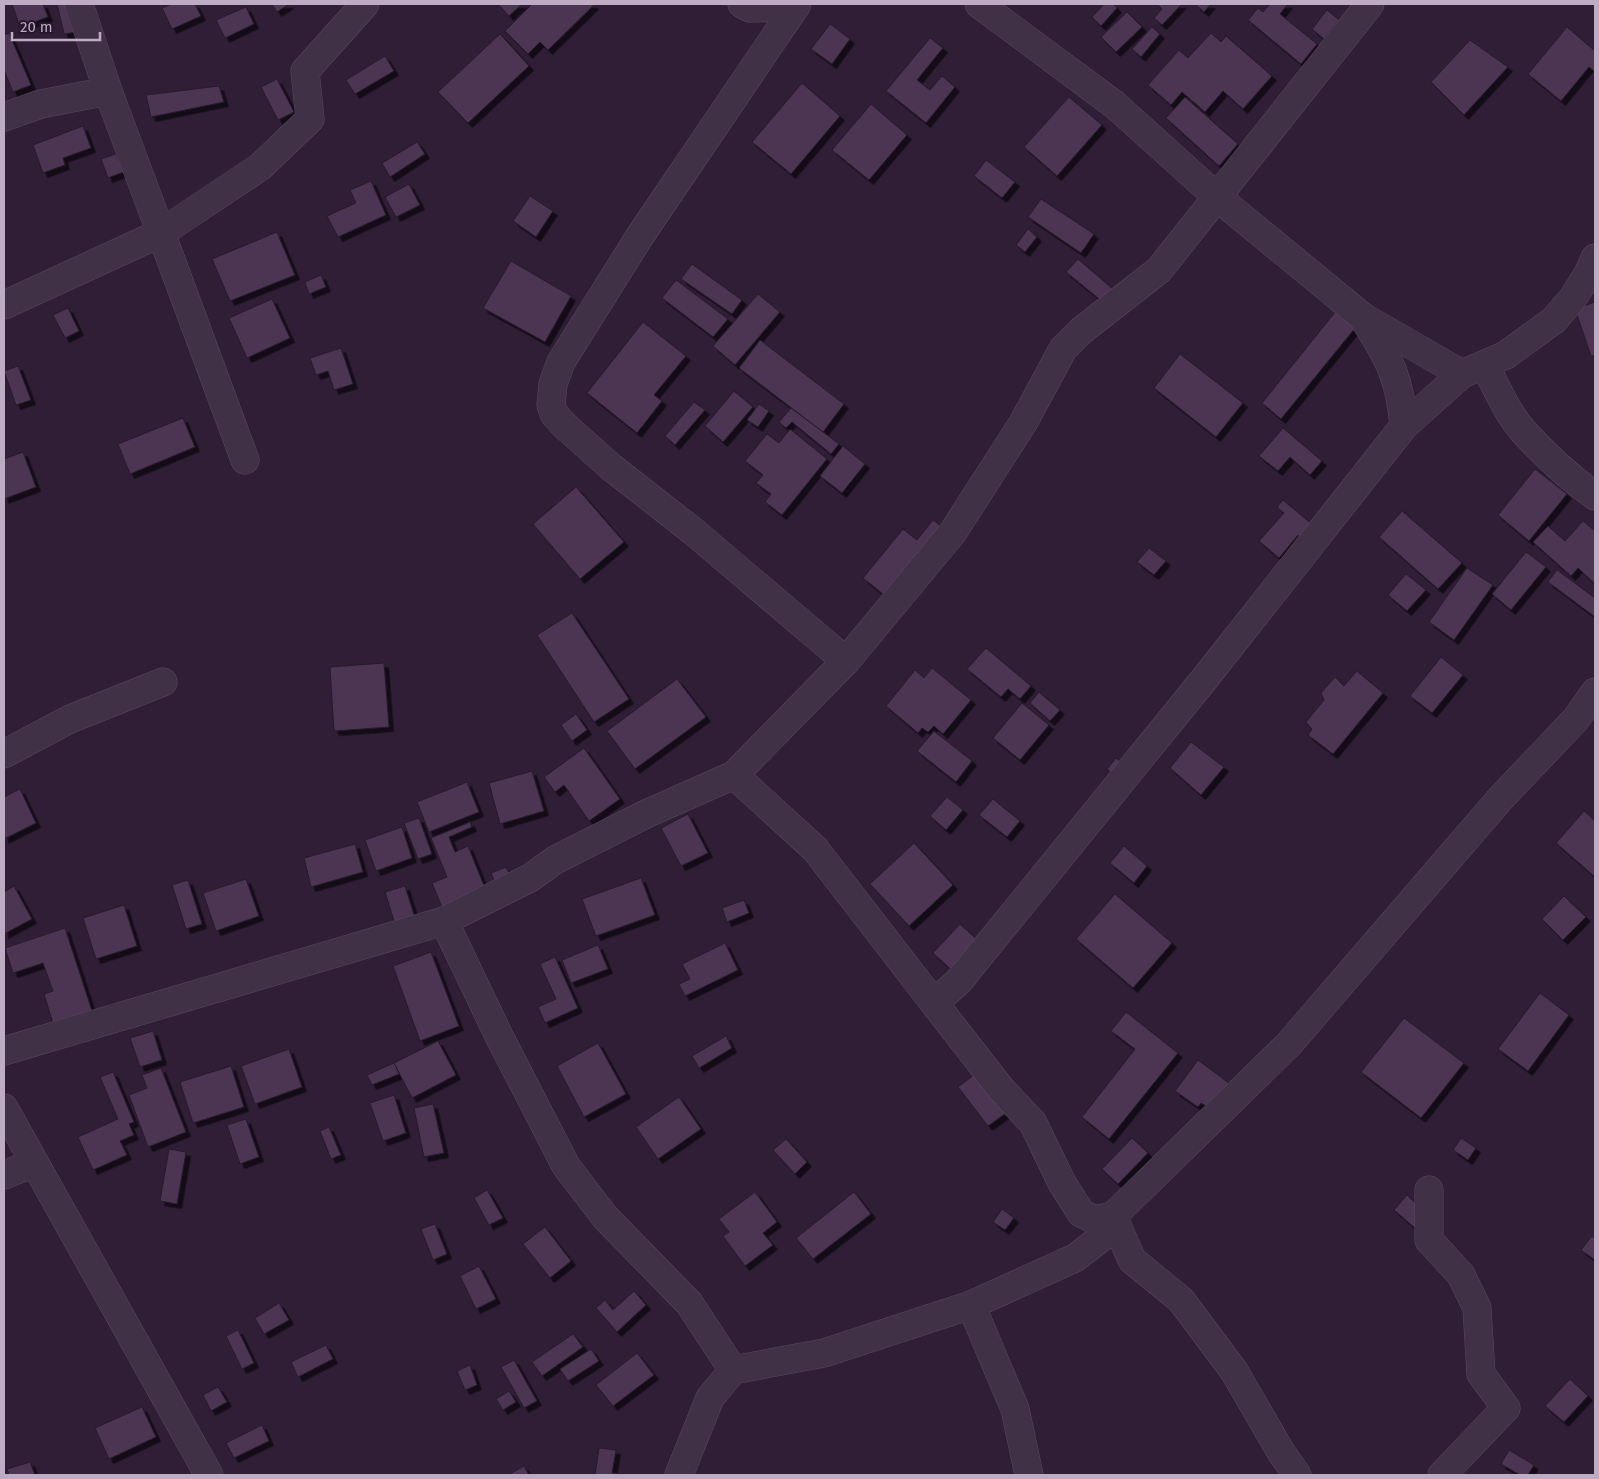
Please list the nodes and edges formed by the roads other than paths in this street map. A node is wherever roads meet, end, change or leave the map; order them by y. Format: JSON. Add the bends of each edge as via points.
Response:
{"nodes":[{"id":1,"x":79,"y":4,"type":"edge"},
{"id":2,"x":365,"y":4,"type":"edge"},
{"id":3,"x":979,"y":4,"type":"edge"},
{"id":4,"x":1370,"y":4,"type":"edge"},
{"id":5,"x":746,"y":6,"type":"edge"},
{"id":6,"x":796,"y":6,"type":"edge"},
{"id":7,"x":770,"y":43,"type":"junction"},
{"id":8,"x":108,"y":91,"type":"junction"},
{"id":9,"x":4,"y":117,"type":"edge"},
{"id":10,"x":1217,"y":197,"type":"junction"},
{"id":11,"x":161,"y":233,"type":"junction"},
{"id":12,"x":1595,"y":258,"type":"edge"},
{"id":13,"x":4,"y":305,"type":"edge"},
{"id":14,"x":1363,"y":317,"type":"junction"},
{"id":15,"x":1474,"y":370,"type":"junction"},
{"id":16,"x":1404,"y":426,"type":"junction"},
{"id":17,"x":245,"y":460,"type":"dead end"},
{"id":18,"x":1595,"y":496,"type":"edge"},
{"id":19,"x":846,"y":661,"type":"junction"},
{"id":20,"x":163,"y":682,"type":"dead end"},
{"id":21,"x":1595,"y":692,"type":"edge"},
{"id":22,"x":4,"y":754,"type":"edge"},
{"id":23,"x":734,"y":775,"type":"junction"},
{"id":24,"x":444,"y":921,"type":"junction"},
{"id":25,"x":934,"y":1003,"type":"junction"},
{"id":26,"x":4,"y":1051,"type":"edge"},
{"id":27,"x":4,"y":1108,"type":"edge"},
{"id":28,"x":34,"y":1163,"type":"junction"},
{"id":29,"x":4,"y":1175,"type":"edge"},
{"id":30,"x":1430,"y":1190,"type":"dead end"},
{"id":31,"x":1113,"y":1216,"type":"junction"},
{"id":32,"x":971,"y":1304,"type":"junction"},
{"id":33,"x":733,"y":1370,"type":"junction"},
{"id":34,"x":209,"y":1475,"type":"edge"},
{"id":35,"x":679,"y":1475,"type":"edge"},
{"id":36,"x":1029,"y":1475,"type":"edge"},
{"id":37,"x":1297,"y":1475,"type":"edge"},
{"id":38,"x":1442,"y":1475,"type":"edge"}],
"edges":[{"from":1,"to":8,"type":"street"},
{"from":2,"to":11,"type":"street","via":[[305,71],[310,119],[260,167]]},
{"from":3,"to":10,"type":"street","via":[[1115,105]]},
{"from":4,"to":10,"type":"street"},
{"from":5,"to":6,"type":"street"},
{"from":5,"to":7,"type":"street"},
{"from":6,"to":7,"type":"street"},
{"from":7,"to":19,"type":"street","via":[[561,362],[550,405],[565,426],[611,467],[694,532]]},
{"from":8,"to":9,"type":"street","via":[[41,104]]},
{"from":8,"to":11,"type":"street"},
{"from":10,"to":14,"type":"street"},
{"from":10,"to":19,"type":"street","via":[[1159,270],[1063,349],[1023,423],[954,532]]},
{"from":11,"to":13,"type":"street"},
{"from":11,"to":17,"type":"street"},
{"from":12,"to":15,"type":"street","via":[[1578,290],[1554,320],[1506,355]]},
{"from":14,"to":15,"type":"street"},
{"from":14,"to":16,"type":"street","via":[[1397,379]]},
{"from":15,"to":16,"type":"street"},
{"from":15,"to":18,"type":"street","via":[[1524,431]]},
{"from":16,"to":25,"type":"street","via":[[1202,682],[958,982]]},
{"from":19,"to":23,"type":"street"},
{"from":20,"to":22,"type":"street","via":[[70,719]]},
{"from":21,"to":31,"type":"street","via":[[1576,719],[1500,799],[1289,1044]]},
{"from":23,"to":24,"type":"street","via":[[646,814]]},
{"from":23,"to":25,"type":"street","via":[[815,849]]},
{"from":24,"to":26,"type":"street"},
{"from":24,"to":33,"type":"street","via":[[566,1166],[606,1217],[689,1303]]},
{"from":25,"to":31,"type":"street","via":[[1001,1089],[1033,1123],[1062,1183],[1081,1213],[1095,1220]]},
{"from":27,"to":28,"type":"street"},
{"from":28,"to":29,"type":"street"},
{"from":28,"to":34,"type":"street"},
{"from":30,"to":38,"type":"street","via":[[1429,1240],[1461,1275],[1476,1308],[1481,1374],[1506,1408]]},
{"from":31,"to":32,"type":"street","via":[[1109,1232],[1075,1258]]},
{"from":31,"to":37,"type":"street","via":[[1132,1260],[1181,1300],[1234,1371]]},
{"from":32,"to":33,"type":"street","via":[[824,1353]]},
{"from":32,"to":36,"type":"street","via":[[1015,1409]]},
{"from":33,"to":35,"type":"street","via":[[710,1398]]}]}
